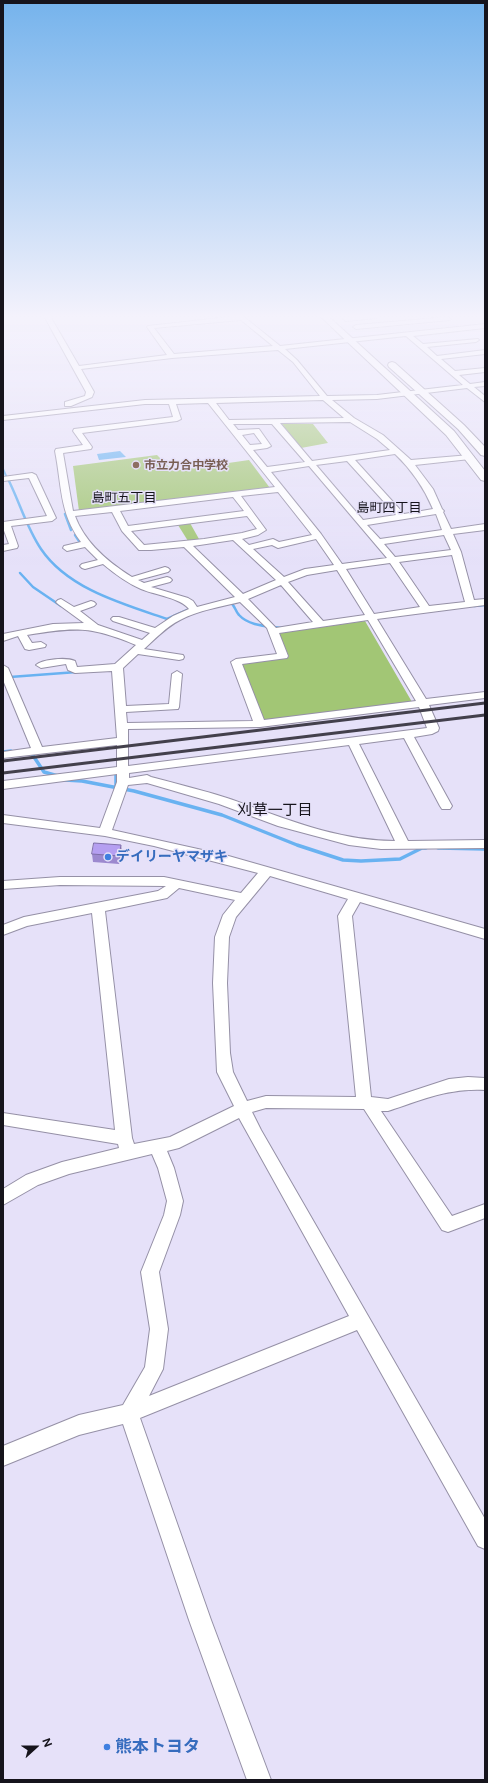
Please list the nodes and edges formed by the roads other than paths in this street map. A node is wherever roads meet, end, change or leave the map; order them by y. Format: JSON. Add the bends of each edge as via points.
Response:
{"nodes":[{"id":1,"x":81,"y":399,"type":"edge"},
{"id":2,"x":256,"y":399,"type":"edge"},
{"id":3,"x":326,"y":399,"type":"edge"},
{"id":4,"x":412,"y":399,"type":"edge"},
{"id":5,"x":430,"y":399,"type":"edge"},
{"id":6,"x":210,"y":400,"type":"junction"},
{"id":7,"x":172,"y":401,"type":"junction"},
{"id":8,"x":42,"y":413,"type":"junction"},
{"id":9,"x":3,"y":418,"type":"edge"},
{"id":10,"x":93,"y":418,"type":"junction"},
{"id":11,"x":351,"y":420,"type":"junction"},
{"id":12,"x":226,"y":422,"type":"junction"},
{"id":13,"x":274,"y":422,"type":"junction"},
{"id":14,"x":236,"y":434,"type":"junction"},
{"id":15,"x":248,"y":448,"type":"junction"},
{"id":16,"x":395,"y":452,"type":"junction"},
{"id":17,"x":485,"y":453,"type":"edge"},
{"id":18,"x":470,"y":457,"type":"junction"},
{"id":19,"x":349,"y":458,"type":"junction"},
{"id":20,"x":409,"y":463,"type":"junction"},
{"id":21,"x":309,"y":464,"type":"junction"},
{"id":22,"x":265,"y":470,"type":"junction"},
{"id":23,"x":485,"y":478,"type":"edge"},
{"id":24,"x":3,"y":479,"type":"edge"},
{"id":25,"x":280,"y":489,"type":"junction"},
{"id":26,"x":236,"y":495,"type":"junction"},
{"id":27,"x":115,"y":509,"type":"junction"},
{"id":28,"x":440,"y":511,"type":"junction"},
{"id":29,"x":249,"y":513,"type":"junction"},
{"id":30,"x":71,"y":514,"type":"junction"},
{"id":31,"x":402,"y":517,"type":"junction"},
{"id":32,"x":360,"y":523,"type":"junction"},
{"id":33,"x":5,"y":524,"type":"edge"},
{"id":34,"x":485,"y":527,"type":"edge"},
{"id":35,"x":125,"y":529,"type":"junction"},
{"id":36,"x":447,"y":532,"type":"junction"},
{"id":37,"x":318,"y":536,"type":"junction"},
{"id":38,"x":236,"y":537,"type":"junction"},
{"id":39,"x":377,"y":542,"type":"junction"},
{"id":40,"x":186,"y":544,"type":"junction"},
{"id":41,"x":90,"y":547,"type":"junction"},
{"id":42,"x":3,"y":548,"type":"edge"},
{"id":43,"x":66,"y":548,"type":"dead end"},
{"id":44,"x":248,"y":548,"type":"junction"},
{"id":45,"x":456,"y":552,"type":"junction"},
{"id":46,"x":76,"y":554,"type":"dead end"},
{"id":47,"x":392,"y":560,"type":"junction"},
{"id":48,"x":104,"y":561,"type":"junction"},
{"id":49,"x":85,"y":566,"type":"dead end"},
{"id":50,"x":340,"y":567,"type":"junction"},
{"id":51,"x":283,"y":582,"type":"junction"},
{"id":52,"x":138,"y":584,"type":"junction"},
{"id":53,"x":123,"y":588,"type":"dead end"},
{"id":54,"x":134,"y":593,"type":"dead end"},
{"id":55,"x":161,"y":593,"type":"junction"},
{"id":56,"x":242,"y":598,"type":"junction"},
{"id":57,"x":150,"y":600,"type":"dead end"},
{"id":58,"x":61,"y":602,"type":"dead end"},
{"id":59,"x":485,"y":602,"type":"edge"},
{"id":60,"x":91,"y":604,"type":"dead end"},
{"id":61,"x":470,"y":604,"type":"junction"},
{"id":62,"x":180,"y":608,"type":"dead end"},
{"id":63,"x":193,"y":608,"type":"junction"},
{"id":64,"x":426,"y":609,"type":"junction"},
{"id":65,"x":73,"y":610,"type":"junction"},
{"id":66,"x":371,"y":617,"type":"junction"},
{"id":67,"x":116,"y":619,"type":"dead end"},
{"id":68,"x":320,"y":624,"type":"junction"},
{"id":69,"x":95,"y":626,"type":"junction"},
{"id":70,"x":273,"y":631,"type":"junction"},
{"id":71,"x":156,"y":632,"type":"junction"},
{"id":72,"x":21,"y":633,"type":"junction"},
{"id":73,"x":4,"y":635,"type":"edge"},
{"id":74,"x":40,"y":645,"type":"dead end"},
{"id":75,"x":139,"y":648,"type":"junction"},
{"id":76,"x":179,"y":657,"type":"dead end"},
{"id":77,"x":41,"y":665,"type":"dead end"},
{"id":78,"x":118,"y":667,"type":"junction"},
{"id":79,"x":3,"y":668,"type":"edge"},
{"id":80,"x":177,"y":674,"type":"dead end"},
{"id":81,"x":485,"y":695,"type":"edge"},
{"id":82,"x":423,"y":704,"type":"junction"},
{"id":83,"x":120,"y":709,"type":"junction"},
{"id":84,"x":260,"y":724,"type":"junction"},
{"id":85,"x":122,"y":726,"type":"junction"},
{"id":86,"x":408,"y":735,"type":"junction"},
{"id":87,"x":122,"y":741,"type":"junction"},
{"id":88,"x":353,"y":742,"type":"junction"},
{"id":89,"x":38,"y":751,"type":"junction"},
{"id":90,"x":3,"y":755,"type":"edge"},
{"id":91,"x":122,"y":770,"type":"junction"},
{"id":92,"x":123,"y":782,"type":"junction"},
{"id":93,"x":3,"y":785,"type":"edge"},
{"id":94,"x":446,"y":806,"type":"dead end"},
{"id":95,"x":3,"y":819,"type":"edge"},
{"id":96,"x":105,"y":832,"type":"junction"},
{"id":97,"x":403,"y":844,"type":"junction"},
{"id":98,"x":485,"y":844,"type":"edge"},
{"id":99,"x":266,"y":871,"type":"junction"},
{"id":100,"x":176,"y":884,"type":"junction"},
{"id":101,"x":3,"y":885,"type":"edge"},
{"id":102,"x":245,"y":898,"type":"junction"},
{"id":103,"x":356,"y":898,"type":"junction"},
{"id":104,"x":98,"y":908,"type":"junction"},
{"id":105,"x":3,"y":930,"type":"edge"},
{"id":106,"x":485,"y":934,"type":"edge"},
{"id":107,"x":485,"y":1084,"type":"edge"},
{"id":108,"x":366,"y":1103,"type":"junction"},
{"id":109,"x":242,"y":1109,"type":"junction"},
{"id":110,"x":3,"y":1119,"type":"edge"},
{"id":111,"x":127,"y":1145,"type":"junction"},
{"id":112,"x":157,"y":1146,"type":"junction"},
{"id":113,"x":3,"y":1198,"type":"edge"},
{"id":114,"x":485,"y":1211,"type":"edge"},
{"id":115,"x":360,"y":1320,"type":"junction"},
{"id":116,"x":129,"y":1413,"type":"junction"},
{"id":117,"x":3,"y":1456,"type":"edge"},
{"id":118,"x":485,"y":1539,"type":"edge"},
{"id":119,"x":259,"y":1780,"type":"edge"}],
"edges":[{"from":1,"to":8,"type":"street"},
{"from":2,"to":6,"type":"street"},
{"from":3,"to":11,"type":"street"},
{"from":4,"to":18,"type":"main road","via":[[450,433]]},
{"from":5,"to":17,"type":"main road"},
{"from":6,"to":7,"type":"street"},
{"from":6,"to":12,"type":"street"},
{"from":7,"to":10,"type":"street"},
{"from":7,"to":10,"type":"street","via":[[177,419]]},
{"from":8,"to":9,"type":"street"},
{"from":8,"to":10,"type":"street"},
{"from":10,"to":30,"type":"street","via":[[77,431],[88,446],[59,451]]},
{"from":11,"to":13,"type":"street"},
{"from":11,"to":16,"type":"street","via":[[380,437]]},
{"from":12,"to":13,"type":"street"},
{"from":12,"to":14,"type":"street"},
{"from":13,"to":21,"type":"street"},
{"from":14,"to":15,"type":"street"},
{"from":14,"to":15,"type":"street","via":[[256,431],[267,446]]},
{"from":15,"to":22,"type":"street"},
{"from":16,"to":19,"type":"street"},
{"from":16,"to":20,"type":"street"},
{"from":18,"to":20,"type":"street"},
{"from":18,"to":23,"type":"main road"},
{"from":19,"to":21,"type":"street"},
{"from":19,"to":31,"type":"street"},
{"from":20,"to":28,"type":"street","via":[[429,489]]},
{"from":21,"to":22,"type":"street"},
{"from":21,"to":32,"type":"street"},
{"from":22,"to":25,"type":"street"},
{"from":24,"to":33,"type":"street","via":[[32,475],[52,518]]},
{"from":25,"to":26,"type":"street"},
{"from":25,"to":37,"type":"street"},
{"from":26,"to":27,"type":"street"},
{"from":26,"to":29,"type":"street"},
{"from":27,"to":30,"type":"street"},
{"from":27,"to":35,"type":"street"},
{"from":28,"to":31,"type":"street"},
{"from":28,"to":36,"type":"street"},
{"from":29,"to":35,"type":"street"},
{"from":29,"to":38,"type":"street","via":[[262,530]]},
{"from":30,"to":41,"type":"street","via":[[73,523]]},
{"from":31,"to":32,"type":"street"},
{"from":32,"to":39,"type":"street"},
{"from":33,"to":42,"type":"street","via":[[14,546]]},
{"from":34,"to":36,"type":"street"},
{"from":35,"to":40,"type":"street","via":[[142,548]]},
{"from":36,"to":39,"type":"street"},
{"from":36,"to":45,"type":"street"},
{"from":37,"to":44,"type":"street","via":[[278,545],[273,542]]},
{"from":37,"to":50,"type":"street"},
{"from":38,"to":40,"type":"street"},
{"from":38,"to":44,"type":"street"},
{"from":39,"to":47,"type":"street"},
{"from":40,"to":56,"type":"street"},
{"from":41,"to":43,"type":"street"},
{"from":41,"to":46,"type":"street"},
{"from":41,"to":48,"type":"street"},
{"from":44,"to":51,"type":"street"},
{"from":45,"to":47,"type":"street"},
{"from":45,"to":61,"type":"street"},
{"from":47,"to":50,"type":"street"},
{"from":47,"to":64,"type":"street"},
{"from":48,"to":49,"type":"street"},
{"from":48,"to":52,"type":"street"},
{"from":50,"to":51,"type":"street","via":[[305,572]]},
{"from":50,"to":66,"type":"street"},
{"from":51,"to":56,"type":"street"},
{"from":51,"to":68,"type":"street"},
{"from":52,"to":52,"type":"street","via":[[166,575]]},
{"from":52,"to":53,"type":"street"},
{"from":52,"to":54,"type":"street"},
{"from":52,"to":55,"type":"street"},
{"from":55,"to":57,"type":"street"},
{"from":55,"to":63,"type":"street","via":[[185,600]]},
{"from":56,"to":63,"type":"street"},
{"from":56,"to":70,"type":"street"},
{"from":58,"to":65,"type":"street"},
{"from":59,"to":61,"type":"street"},
{"from":60,"to":65,"type":"street"},
{"from":61,"to":64,"type":"street"},
{"from":62,"to":63,"type":"street"},
{"from":63,"to":71,"type":"street"},
{"from":64,"to":66,"type":"street"},
{"from":65,"to":69,"type":"street"},
{"from":66,"to":68,"type":"street"},
{"from":66,"to":82,"type":"street"},
{"from":67,"to":71,"type":"street"},
{"from":68,"to":70,"type":"street"},
{"from":69,"to":72,"type":"street","via":[[68,624]]},
{"from":69,"to":75,"type":"street"},
{"from":70,"to":84,"type":"street","via":[[283,656],[236,662]]},
{"from":71,"to":75,"type":"street"},
{"from":72,"to":73,"type":"street"},
{"from":72,"to":74,"type":"street","via":[[28,647]]},
{"from":75,"to":76,"type":"street"},
{"from":75,"to":78,"type":"street"},
{"from":77,"to":78,"type":"street","via":[[67,661],[75,670]]},
{"from":78,"to":83,"type":"street"},
{"from":79,"to":89,"type":"street"},
{"from":80,"to":83,"type":"street","via":[[174,707]]},
{"from":81,"to":82,"type":"street"},
{"from":82,"to":84,"type":"street"},
{"from":82,"to":86,"type":"street","via":[[432,731]]},
{"from":83,"to":85,"type":"street"},
{"from":84,"to":85,"type":"street"},
{"from":85,"to":87,"type":"street"},
{"from":86,"to":88,"type":"street"},
{"from":86,"to":94,"type":"street"},
{"from":87,"to":89,"type":"street"},
{"from":87,"to":91,"type":"street"},
{"from":88,"to":91,"type":"street"},
{"from":88,"to":97,"type":"street"},
{"from":89,"to":90,"type":"street"},
{"from":91,"to":92,"type":"street"},
{"from":91,"to":93,"type":"street"},
{"from":92,"to":96,"type":"street"},
{"from":92,"to":97,"type":"street","via":[[147,779],[223,801],[316,833],[366,844]]},
{"from":95,"to":96,"type":"street"},
{"from":96,"to":99,"type":"street","via":[[218,857]]},
{"from":97,"to":98,"type":"street"},
{"from":99,"to":102,"type":"street"},
{"from":99,"to":103,"type":"street"},
{"from":100,"to":101,"type":"street","via":[[164,881],[115,880]]},
{"from":100,"to":102,"type":"street"},
{"from":100,"to":104,"type":"street","via":[[162,895]]},
{"from":102,"to":109,"type":"street","via":[[230,916],[222,937],[220,983],[225,1072]]},
{"from":103,"to":106,"type":"street"},
{"from":103,"to":108,"type":"street","via":[[345,916]]},
{"from":104,"to":105,"type":"street","via":[[24,922]]},
{"from":104,"to":111,"type":"street"},
{"from":107,"to":108,"type":"street","via":[[449,1085],[388,1105]]},
{"from":108,"to":109,"type":"street","via":[[266,1102]]},
{"from":108,"to":114,"type":"street","via":[[448,1226]]},
{"from":109,"to":112,"type":"street","via":[[173,1143]]},
{"from":109,"to":115,"type":"street"},
{"from":110,"to":111,"type":"street"},
{"from":111,"to":112,"type":"street"},
{"from":111,"to":113,"type":"street","via":[[32,1180]]},
{"from":112,"to":116,"type":"street","via":[[175,1201],[150,1272],[159,1329],[154,1369]]},
{"from":115,"to":116,"type":"street"},
{"from":115,"to":118,"type":"street"},
{"from":116,"to":117,"type":"street","via":[[79,1425]]},
{"from":116,"to":119,"type":"street","via":[[200,1620]]}]}
